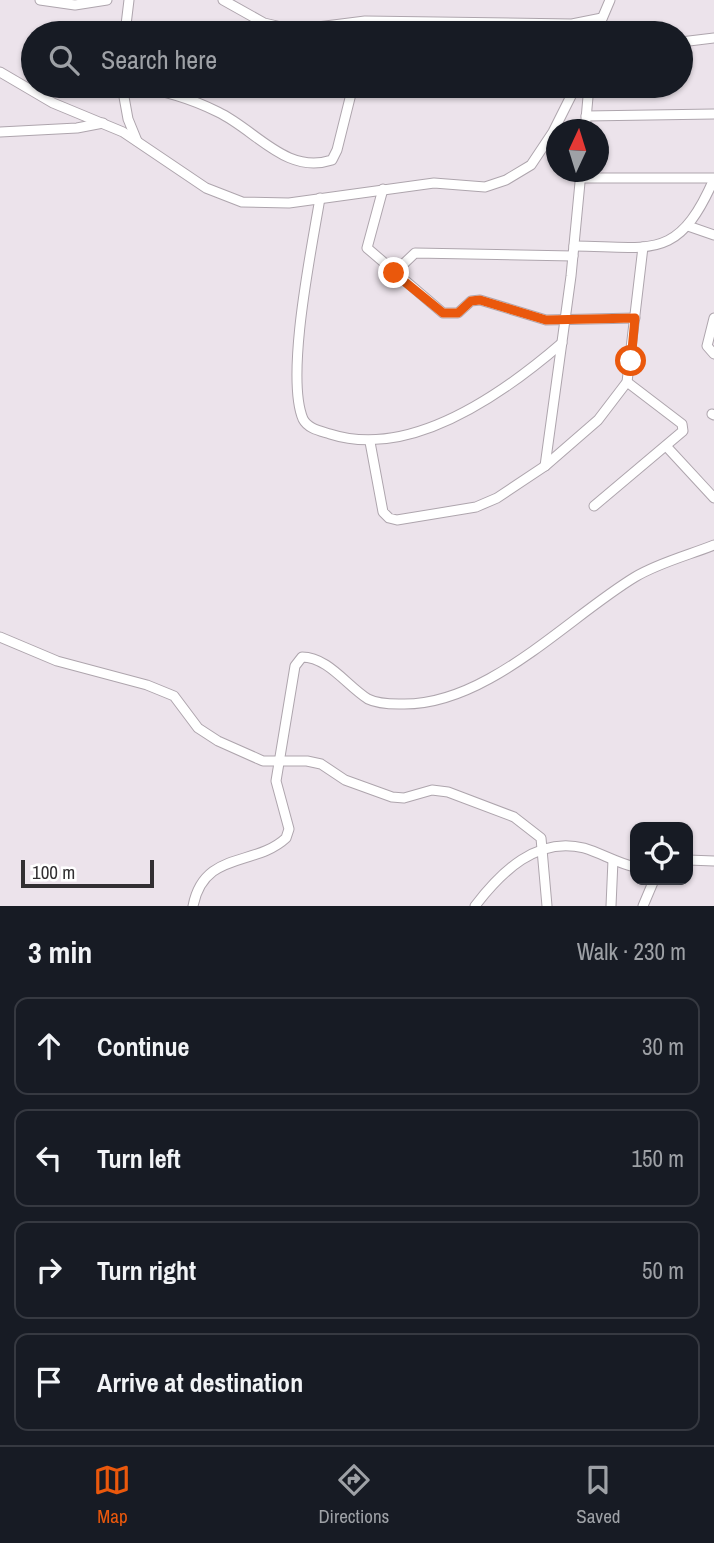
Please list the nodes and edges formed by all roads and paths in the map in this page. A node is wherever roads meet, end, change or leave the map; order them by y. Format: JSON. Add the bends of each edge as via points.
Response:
{"nodes":[{"id":1,"x":40,"y":0,"type":"edge"},
{"id":2,"x":107,"y":0,"type":"edge"},
{"id":3,"x":129,"y":0,"type":"edge"},
{"id":4,"x":223,"y":0,"type":"edge"},
{"id":5,"x":610,"y":0,"type":"edge"},
{"id":6,"x":603,"y":18,"type":"junction"},
{"id":7,"x":126,"y":21,"type":"edge"},
{"id":8,"x":260,"y":21,"type":"edge"},
{"id":9,"x":584,"y":21,"type":"edge"},
{"id":10,"x":602,"y":21,"type":"edge"},
{"id":11,"x":714,"y":38,"type":"edge"},
{"id":12,"x":693,"y":41,"type":"edge"},
{"id":13,"x":0,"y":72,"type":"edge"},
{"id":14,"x":21,"y":84,"type":"edge"},
{"id":15,"x":44,"y":98,"type":"edge"},
{"id":16,"x":124,"y":98,"type":"edge"},
{"id":17,"x":187,"y":98,"type":"edge"},
{"id":18,"x":350,"y":98,"type":"edge"},
{"id":19,"x":570,"y":98,"type":"edge"},
{"id":20,"x":588,"y":98,"type":"edge"},
{"id":21,"x":714,"y":114,"type":"edge"},
{"id":22,"x":586,"y":116,"type":"junction"},
{"id":23,"x":586,"y":119,"type":"edge"},
{"id":24,"x":103,"y":123,"type":"junction"},
{"id":25,"x":0,"y":132,"type":"edge"},
{"id":26,"x":137,"y":143,"type":"junction"},
{"id":27,"x":609,"y":176,"type":"edge"},
{"id":28,"x":714,"y":178,"type":"edge"},
{"id":29,"x":580,"y":182,"type":"edge"},
{"id":30,"x":383,"y":189,"type":"junction"},
{"id":31,"x":320,"y":198,"type":"junction"},
{"id":32,"x":688,"y":226,"type":"junction"},
{"id":33,"x":714,"y":235,"type":"edge"},
{"id":34,"x":643,"y":247,"type":"junction"},
{"id":35,"x":574,"y":251,"type":"junction"},
{"id":36,"x":394,"y":273,"type":"junction"},
{"id":37,"x":635,"y":318,"type":"junction"},
{"id":38,"x":714,"y":318,"type":"edge"},
{"id":39,"x":566,"y":320,"type":"junction"},
{"id":40,"x":562,"y":343,"type":"junction"},
{"id":41,"x":714,"y":354,"type":"edge"},
{"id":42,"x":627,"y":382,"type":"junction"},
{"id":43,"x":370,"y":442,"type":"junction"},
{"id":44,"x":666,"y":446,"type":"junction"},
{"id":45,"x":545,"y":466,"type":"junction"},
{"id":46,"x":714,"y":498,"type":"edge"},
{"id":47,"x":594,"y":506,"type":"dead end"},
{"id":48,"x":713,"y":546,"type":"edge"},
{"id":49,"x":0,"y":637,"type":"edge"},
{"id":50,"x":279,"y":763,"type":"junction"},
{"id":51,"x":542,"y":848,"type":"junction"},
{"id":52,"x":613,"y":860,"type":"junction"},
{"id":53,"x":693,"y":860,"type":"edge"},
{"id":54,"x":714,"y":861,"type":"edge"},
{"id":55,"x":630,"y":865,"type":"edge"},
{"id":56,"x":652,"y":885,"type":"edge"},
{"id":57,"x":193,"y":906,"type":"edge"},
{"id":58,"x":475,"y":906,"type":"edge"},
{"id":59,"x":547,"y":906,"type":"edge"},
{"id":60,"x":611,"y":906,"type":"edge"},
{"id":61,"x":643,"y":906,"type":"edge"}],
"edges":[{"from":1,"to":2,"type":"street","via":[[75,5]]},
{"from":3,"to":7,"type":"street"},
{"from":4,"to":8,"type":"street"},
{"from":5,"to":6,"type":"street"},
{"from":6,"to":9,"type":"street"},
{"from":6,"to":10,"type":"street"},
{"from":11,"to":12,"type":"street"},
{"from":13,"to":14,"type":"street"},
{"from":15,"to":24,"type":"street"},
{"from":16,"to":26,"type":"street"},
{"from":17,"to":18,"type":"street","via":[[240,123],[286,158],[320,164],[332,160],[337,150]]},
{"from":19,"to":30,"type":"street","via":[[531,165],[506,180],[485,187],[434,183]]},
{"from":20,"to":22,"type":"street"},
{"from":21,"to":22,"type":"street"},
{"from":22,"to":23,"type":"street"},
{"from":24,"to":25,"type":"street"},
{"from":24,"to":26,"type":"street"},
{"from":26,"to":31,"type":"street","via":[[206,188],[242,202]]},
{"from":27,"to":28,"type":"street"},
{"from":28,"to":32,"type":"street"},
{"from":29,"to":35,"type":"street"},
{"from":30,"to":31,"type":"street"},
{"from":30,"to":36,"type":"street","via":[[367,248]]},
{"from":31,"to":43,"type":"street","via":[[299,334],[302,417],[312,428]]},
{"from":32,"to":33,"type":"street"},
{"from":32,"to":34,"type":"street","via":[[673,240]]},
{"from":34,"to":35,"type":"street"},
{"from":34,"to":37,"type":"street"},
{"from":35,"to":36,"type":"street","via":[[415,253]]},
{"from":35,"to":39,"type":"street"},
{"from":36,"to":39,"type":"street","via":[[443,313],[458,313],[471,301],[480,300],[546,320]]},
{"from":37,"to":39,"type":"street"},
{"from":37,"to":42,"type":"street"},
{"from":38,"to":41,"type":"street","via":[[707,346]]},
{"from":39,"to":40,"type":"street"},
{"from":40,"to":43,"type":"street","via":[[499,393],[426,428]]},
{"from":40,"to":45,"type":"street"},
{"from":42,"to":44,"type":"street","via":[[682,424],[683,431]]},
{"from":42,"to":45,"type":"street","via":[[598,420]]},
{"from":43,"to":45,"type":"street","via":[[383,512],[397,520],[476,507]]},
{"from":44,"to":46,"type":"street"},
{"from":44,"to":47,"type":"street"},
{"from":48,"to":50,"type":"street","via":[[636,576],[548,642],[491,677],[422,703],[370,700],[320,661],[302,657],[295,666]]},
{"from":49,"to":50,"type":"street","via":[[57,661],[174,696],[198,728],[218,741],[263,761]]},
{"from":50,"to":51,"type":"street","via":[[321,764],[345,780],[392,797],[432,790],[466,798],[502,811],[536,831]]},
{"from":50,"to":57,"type":"street","via":[[276,781],[289,829],[286,838],[212,872],[201,884]]},
{"from":51,"to":52,"type":"street","via":[[583,848]]},
{"from":51,"to":58,"type":"street","via":[[495,880]]},
{"from":51,"to":59,"type":"street"},
{"from":52,"to":55,"type":"street"},
{"from":52,"to":60,"type":"street"},
{"from":53,"to":54,"type":"street"},
{"from":56,"to":61,"type":"street"}]}
